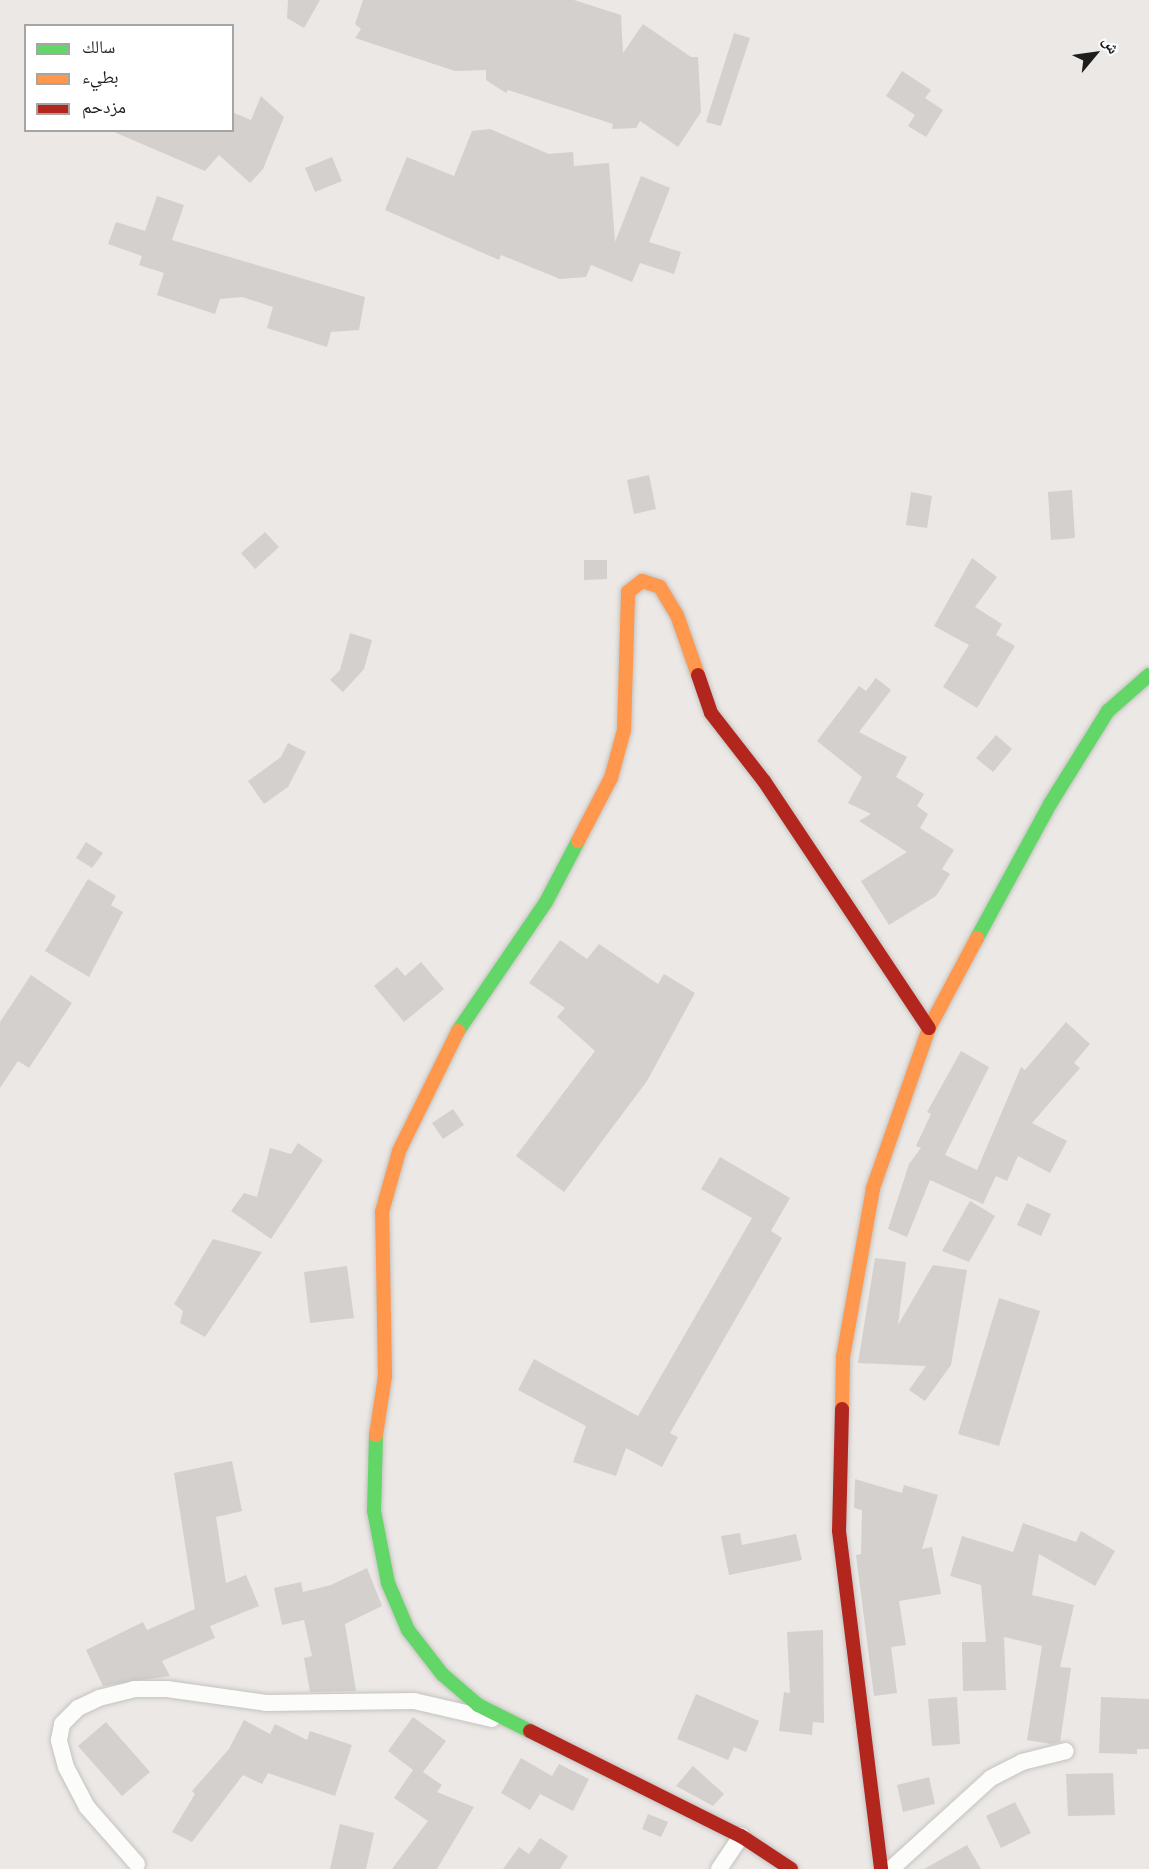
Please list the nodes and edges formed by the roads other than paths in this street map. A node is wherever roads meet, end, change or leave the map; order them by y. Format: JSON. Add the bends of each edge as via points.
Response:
{"nodes":[{"id":1,"x":1149,"y":675,"type":"edge"},
{"id":2,"x":929,"y":1028,"type":"junction"},
{"id":3,"x":510,"y":1723,"type":"junction"},
{"id":4,"x":1066,"y":1751,"type":"dead end"},
{"id":5,"x":741,"y":1836,"type":"junction"},
{"id":6,"x":137,"y":1864,"type":"dead end"},
{"id":7,"x":719,"y":1869,"type":"edge"},
{"id":8,"x":791,"y":1869,"type":"edge"},
{"id":9,"x":881,"y":1869,"type":"edge"},
{"id":10,"x":891,"y":1869,"type":"edge"}],
"edges":[{"from":1,"to":2,"type":"street","via":[[1108,711],[1050,804]]},
{"from":2,"to":3,"type":"street","via":[[764,781],[711,713],[677,615],[660,587],[642,581],[628,592],[624,730],[611,778],[546,902],[448,1047],[399,1151],[382,1212],[385,1376],[374,1447],[374,1511],[388,1583],[408,1630],[442,1674],[478,1705]]},
{"from":2,"to":9,"type":"street","via":[[873,1188],[843,1358],[839,1532]]},
{"from":3,"to":5,"type":"street"},
{"from":3,"to":6,"type":"street","via":[[414,1701],[266,1703],[167,1689],[134,1689],[99,1698],[78,1708],[62,1724],[59,1740],[66,1767],[87,1807]]},
{"from":4,"to":10,"type":"street","via":[[1022,1762],[991,1778]]},
{"from":5,"to":7,"type":"street"},
{"from":5,"to":8,"type":"street"}]}
